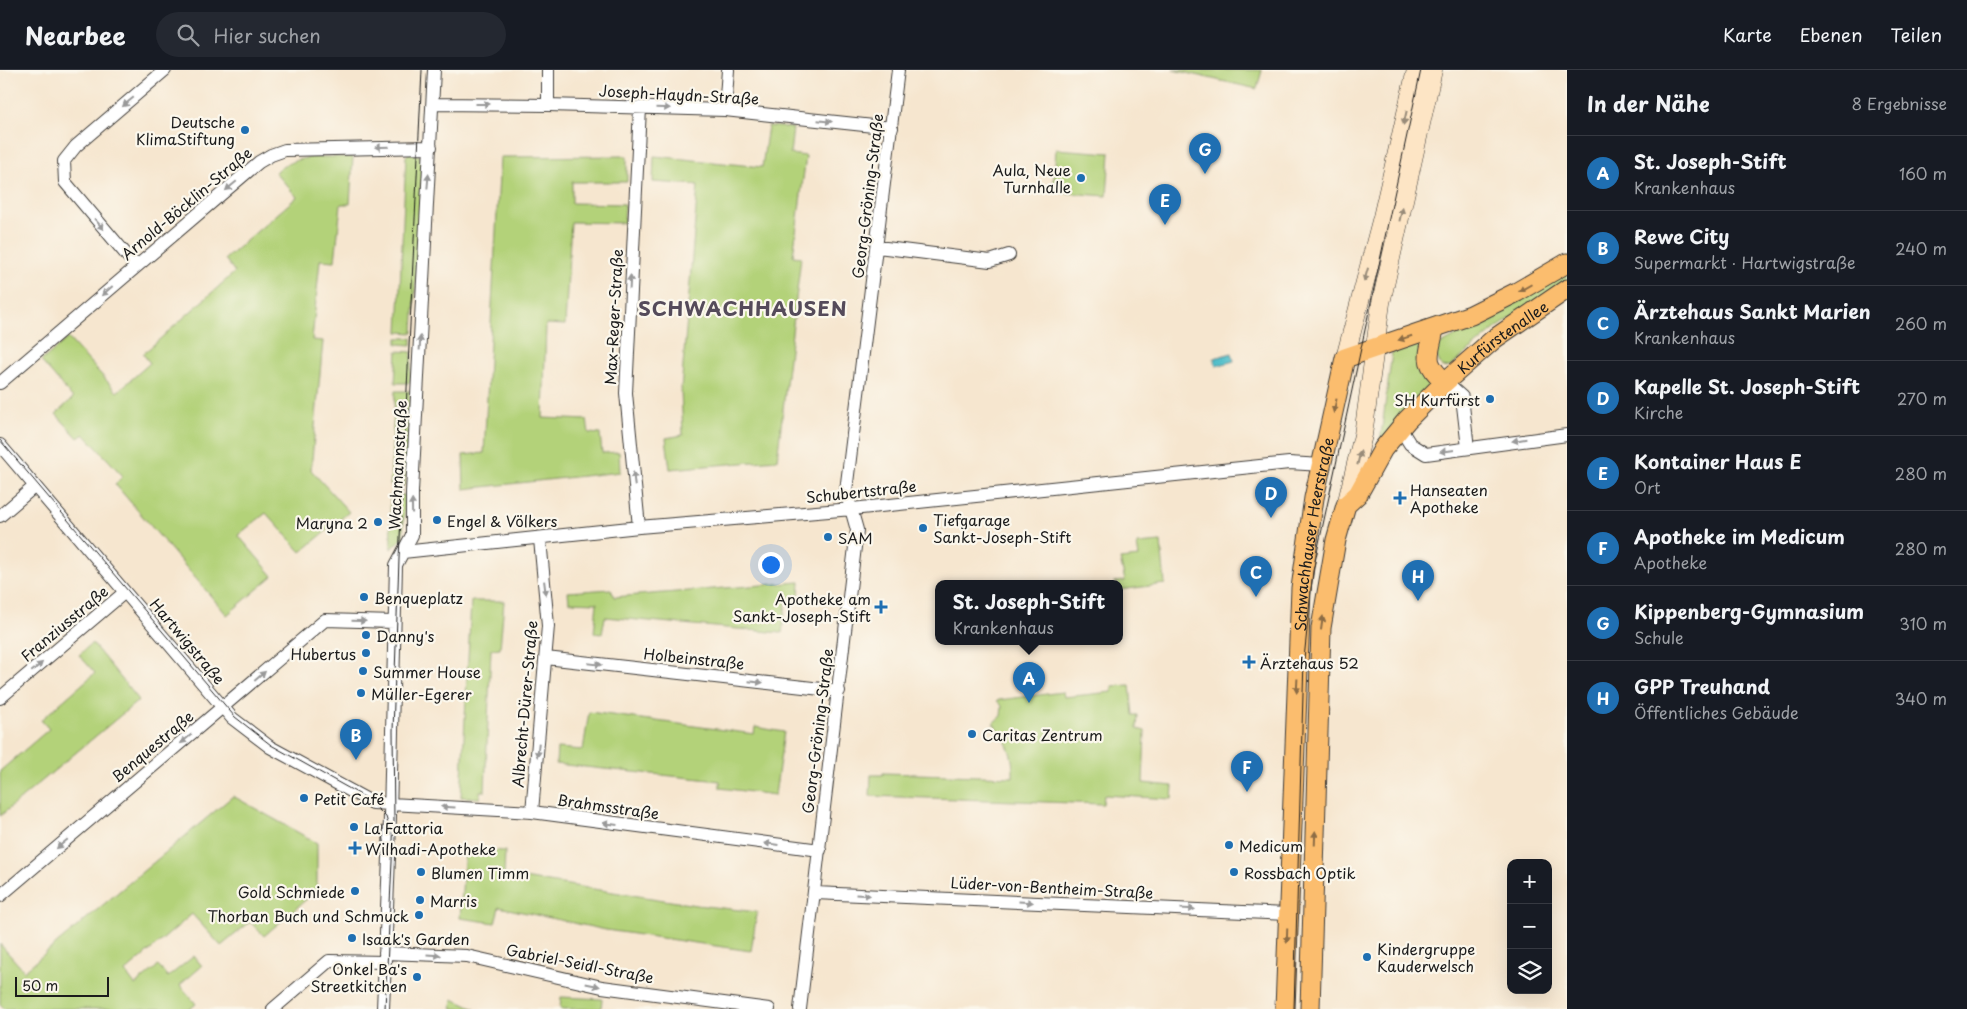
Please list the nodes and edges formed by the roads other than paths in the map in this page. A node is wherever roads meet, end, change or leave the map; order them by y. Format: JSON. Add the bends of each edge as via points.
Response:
{"nodes":[{"id":1,"x":165,"y":70,"type":"edge"},
{"id":2,"x":434,"y":70,"type":"edge"},
{"id":3,"x":548,"y":70,"type":"edge"},
{"id":4,"x":728,"y":70,"type":"edge"},
{"id":5,"x":898,"y":70,"type":"edge"},
{"id":6,"x":1416,"y":70,"type":"edge"},
{"id":7,"x":1433,"y":70,"type":"edge"},
{"id":8,"x":434,"y":104,"type":"junction"},
{"id":9,"x":548,"y":105,"type":"junction"},
{"id":10,"x":640,"y":108,"type":"junction"},
{"id":11,"x":725,"y":110,"type":"junction"},
{"id":12,"x":892,"y":128,"type":"junction"},
{"id":13,"x":431,"y":147,"type":"junction"},
{"id":14,"x":878,"y":247,"type":"junction"},
{"id":15,"x":1009,"y":255,"type":"dead end"},
{"id":16,"x":1567,"y":263,"type":"edge"},
{"id":17,"x":136,"y":266,"type":"junction"},
{"id":18,"x":1567,"y":289,"type":"edge"},
{"id":19,"x":1434,"y":329,"type":"junction"},
{"id":20,"x":1376,"y":348,"type":"junction"},
{"id":21,"x":1345,"y":358,"type":"junction"},
{"id":22,"x":1445,"y":382,"type":"junction"},
{"id":23,"x":0,"y":383,"type":"edge"},
{"id":24,"x":1400,"y":428,"type":"junction"},
{"id":25,"x":1567,"y":434,"type":"edge"},
{"id":26,"x":0,"y":445,"type":"edge"},
{"id":27,"x":1468,"y":448,"type":"junction"},
{"id":28,"x":1322,"y":465,"type":"junction"},
{"id":29,"x":35,"y":486,"type":"junction"},
{"id":30,"x":1346,"y":505,"type":"junction"},
{"id":31,"x":852,"y":509,"type":"junction"},
{"id":32,"x":0,"y":516,"type":"edge"},
{"id":33,"x":639,"y":527,"type":"junction"},
{"id":34,"x":540,"y":539,"type":"junction"},
{"id":35,"x":403,"y":552,"type":"junction"},
{"id":36,"x":125,"y":592,"type":"junction"},
{"id":37,"x":394,"y":622,"type":"junction"},
{"id":38,"x":546,"y":658,"type":"junction"},
{"id":39,"x":839,"y":691,"type":"junction"},
{"id":40,"x":0,"y":698,"type":"edge"},
{"id":41,"x":223,"y":708,"type":"junction"},
{"id":42,"x":391,"y":804,"type":"junction"},
{"id":43,"x":532,"y":812,"type":"junction"},
{"id":44,"x":820,"y":850,"type":"junction"},
{"id":45,"x":815,"y":893,"type":"junction"},
{"id":46,"x":0,"y":896,"type":"edge"},
{"id":47,"x":1288,"y":914,"type":"junction"},
{"id":48,"x":385,"y":958,"type":"junction"},
{"id":49,"x":273,"y":1009,"type":"edge"},
{"id":50,"x":382,"y":1009,"type":"edge"},
{"id":51,"x":769,"y":1009,"type":"edge"},
{"id":52,"x":800,"y":1009,"type":"edge"},
{"id":53,"x":1285,"y":1009,"type":"edge"},
{"id":54,"x":1310,"y":1009,"type":"edge"}],
"edges":[{"from":1,"to":17,"type":"street","one_way":true,"via":[[76,146],[64,161],[65,182]]},
{"from":2,"to":8,"type":"street","name":"Wachmannstraße"},
{"from":3,"to":9,"type":"street"},
{"from":4,"to":11,"type":"street"},
{"from":5,"to":12,"type":"street","name":"Georg-Gröning-Straße"},
{"from":6,"to":21,"type":"main road","name":"Schwachhauser Heerstraße","one_way":true},
{"from":20,"to":7,"type":"main road","name":"Schwachhauser Heerstraße","one_way":true,"via":[[1382,304]]},
{"from":8,"to":9,"type":"street","name":"Joseph-Haydn-Straße","one_way":true},
{"from":8,"to":13,"type":"street","name":"Wachmannstraße"},
{"from":9,"to":10,"type":"street","name":"Joseph-Haydn-Straße"},
{"from":10,"to":11,"type":"street","name":"Joseph-Haydn-Straße","one_way":true},
{"from":33,"to":10,"type":"street","name":"Max-Reger-Straße","one_way":true,"via":[[626,393]]},
{"from":11,"to":12,"type":"street","name":"Joseph-Haydn-Straße","one_way":true},
{"from":12,"to":14,"type":"street","name":"Georg-Gröning-Straße"},
{"from":13,"to":17,"type":"street","name":"Arnold-Böcklin-Straße","one_way":true,"via":[[285,150],[271,155]]},
{"from":35,"to":13,"type":"street","name":"Wachmannstraße","one_way":true,"via":[[412,535]]},
{"from":14,"to":15,"type":"street","via":[[990,261]]},
{"from":14,"to":31,"type":"street","name":"Georg-Gröning-Straße","via":[[846,491]]},
{"from":16,"to":19,"type":"main road","name":"Kurfürstenallee","one_way":true,"via":[[1488,307]]},
{"from":17,"to":23,"type":"street","name":"Arnold-Böcklin-Straße","one_way":true},
{"from":18,"to":22,"type":"main road","name":"Kurfürstenallee","via":[[1494,339]]},
{"from":19,"to":20,"type":"main road","name":"Kurfürstenallee","one_way":true},
{"from":19,"to":22,"type":"main road","via":[[1428,360],[1431,369]]},
{"from":20,"to":21,"type":"main road","name":"Kurfürstenallee"},
{"from":30,"to":20,"type":"main road","name":"Schwachhauser Heerstraße","one_way":true,"via":[[1363,435]]},
{"from":21,"to":28,"type":"main road","name":"Schwachhauser Heerstraße","one_way":true},
{"from":22,"to":24,"type":"main road","name":"Kurfürstenallee"},
{"from":22,"to":27,"type":"street","via":[[1462,397]]},
{"from":27,"to":24,"type":"street","one_way":true,"via":[[1426,454],[1410,444]]},
{"from":24,"to":30,"type":"main road","name":"Kurfürstenallee","via":[[1383,449],[1358,494]]},
{"from":25,"to":27,"type":"street","one_way":true},
{"from":26,"to":29,"type":"street","name":"Hartwigstraße"},
{"from":28,"to":31,"type":"street","name":"Schubertstraße","via":[[1288,463]]},
{"from":28,"to":47,"type":"main road","name":"Schwachhauser Heerstraße","one_way":true,"via":[[1301,588]]},
{"from":29,"to":32,"type":"street"},
{"from":29,"to":36,"type":"street","name":"Hartwigstraße"},
{"from":54,"to":30,"type":"main road","name":"Schwachhauser Heerstraße","one_way":true,"via":[[1322,628],[1336,540]]},
{"from":31,"to":33,"type":"street","name":"Schubertstraße"},
{"from":31,"to":39,"type":"street","name":"Georg-Gröning-Straße","via":[[857,530]]},
{"from":33,"to":34,"type":"street","name":"Schubertstraße"},
{"from":34,"to":35,"type":"street","name":"Schubertstraße"},
{"from":34,"to":38,"type":"street","name":"Albrecht-Dürer-Straße","one_way":true,"via":[[548,626]]},
{"from":35,"to":37,"type":"street","name":"Wachmannstraße","via":[[396,565]]},
{"from":40,"to":36,"type":"street","name":"Franziusstraße","one_way":true},
{"from":36,"to":41,"type":"street","name":"Hartwigstraße"},
{"from":41,"to":37,"type":"street","name":"Benquestraße","one_way":true,"via":[[325,620]]},
{"from":37,"to":42,"type":"street","name":"Wachmannstraße"},
{"from":38,"to":39,"type":"street","name":"Holbeinstraße","one_way":true},
{"from":38,"to":43,"type":"street","name":"Albrecht-Dürer-Straße","one_way":true},
{"from":39,"to":44,"type":"street","name":"Georg-Gröning-Straße"},
{"from":41,"to":42,"type":"street","name":"Hartwigstraße","via":[[270,747],[367,801]]},
{"from":41,"to":46,"type":"street","name":"Benquestraße","one_way":true},
{"from":43,"to":42,"type":"street","name":"Brahmsstraße","one_way":true},
{"from":42,"to":48,"type":"street","name":"Wachmannstraße"},
{"from":44,"to":43,"type":"street","name":"Brahmsstraße","one_way":true},
{"from":44,"to":45,"type":"street","name":"Georg-Gröning-Straße"},
{"from":45,"to":47,"type":"street","name":"Lüder-von-Bentheim-Straße","one_way":true},
{"from":45,"to":52,"type":"street","name":"Georg-Gröning-Straße"},
{"from":47,"to":53,"type":"main road","name":"Schwachhauser Heerstraße","one_way":true},
{"from":48,"to":49,"type":"street","name":"Gabriel-Seidl-Straße","via":[[329,961]]},
{"from":48,"to":50,"type":"street","name":"Wachmannstraße"},
{"from":48,"to":51,"type":"street","name":"Gabriel-Seidl-Straße","one_way":true,"via":[[467,956],[602,987]]}]}
